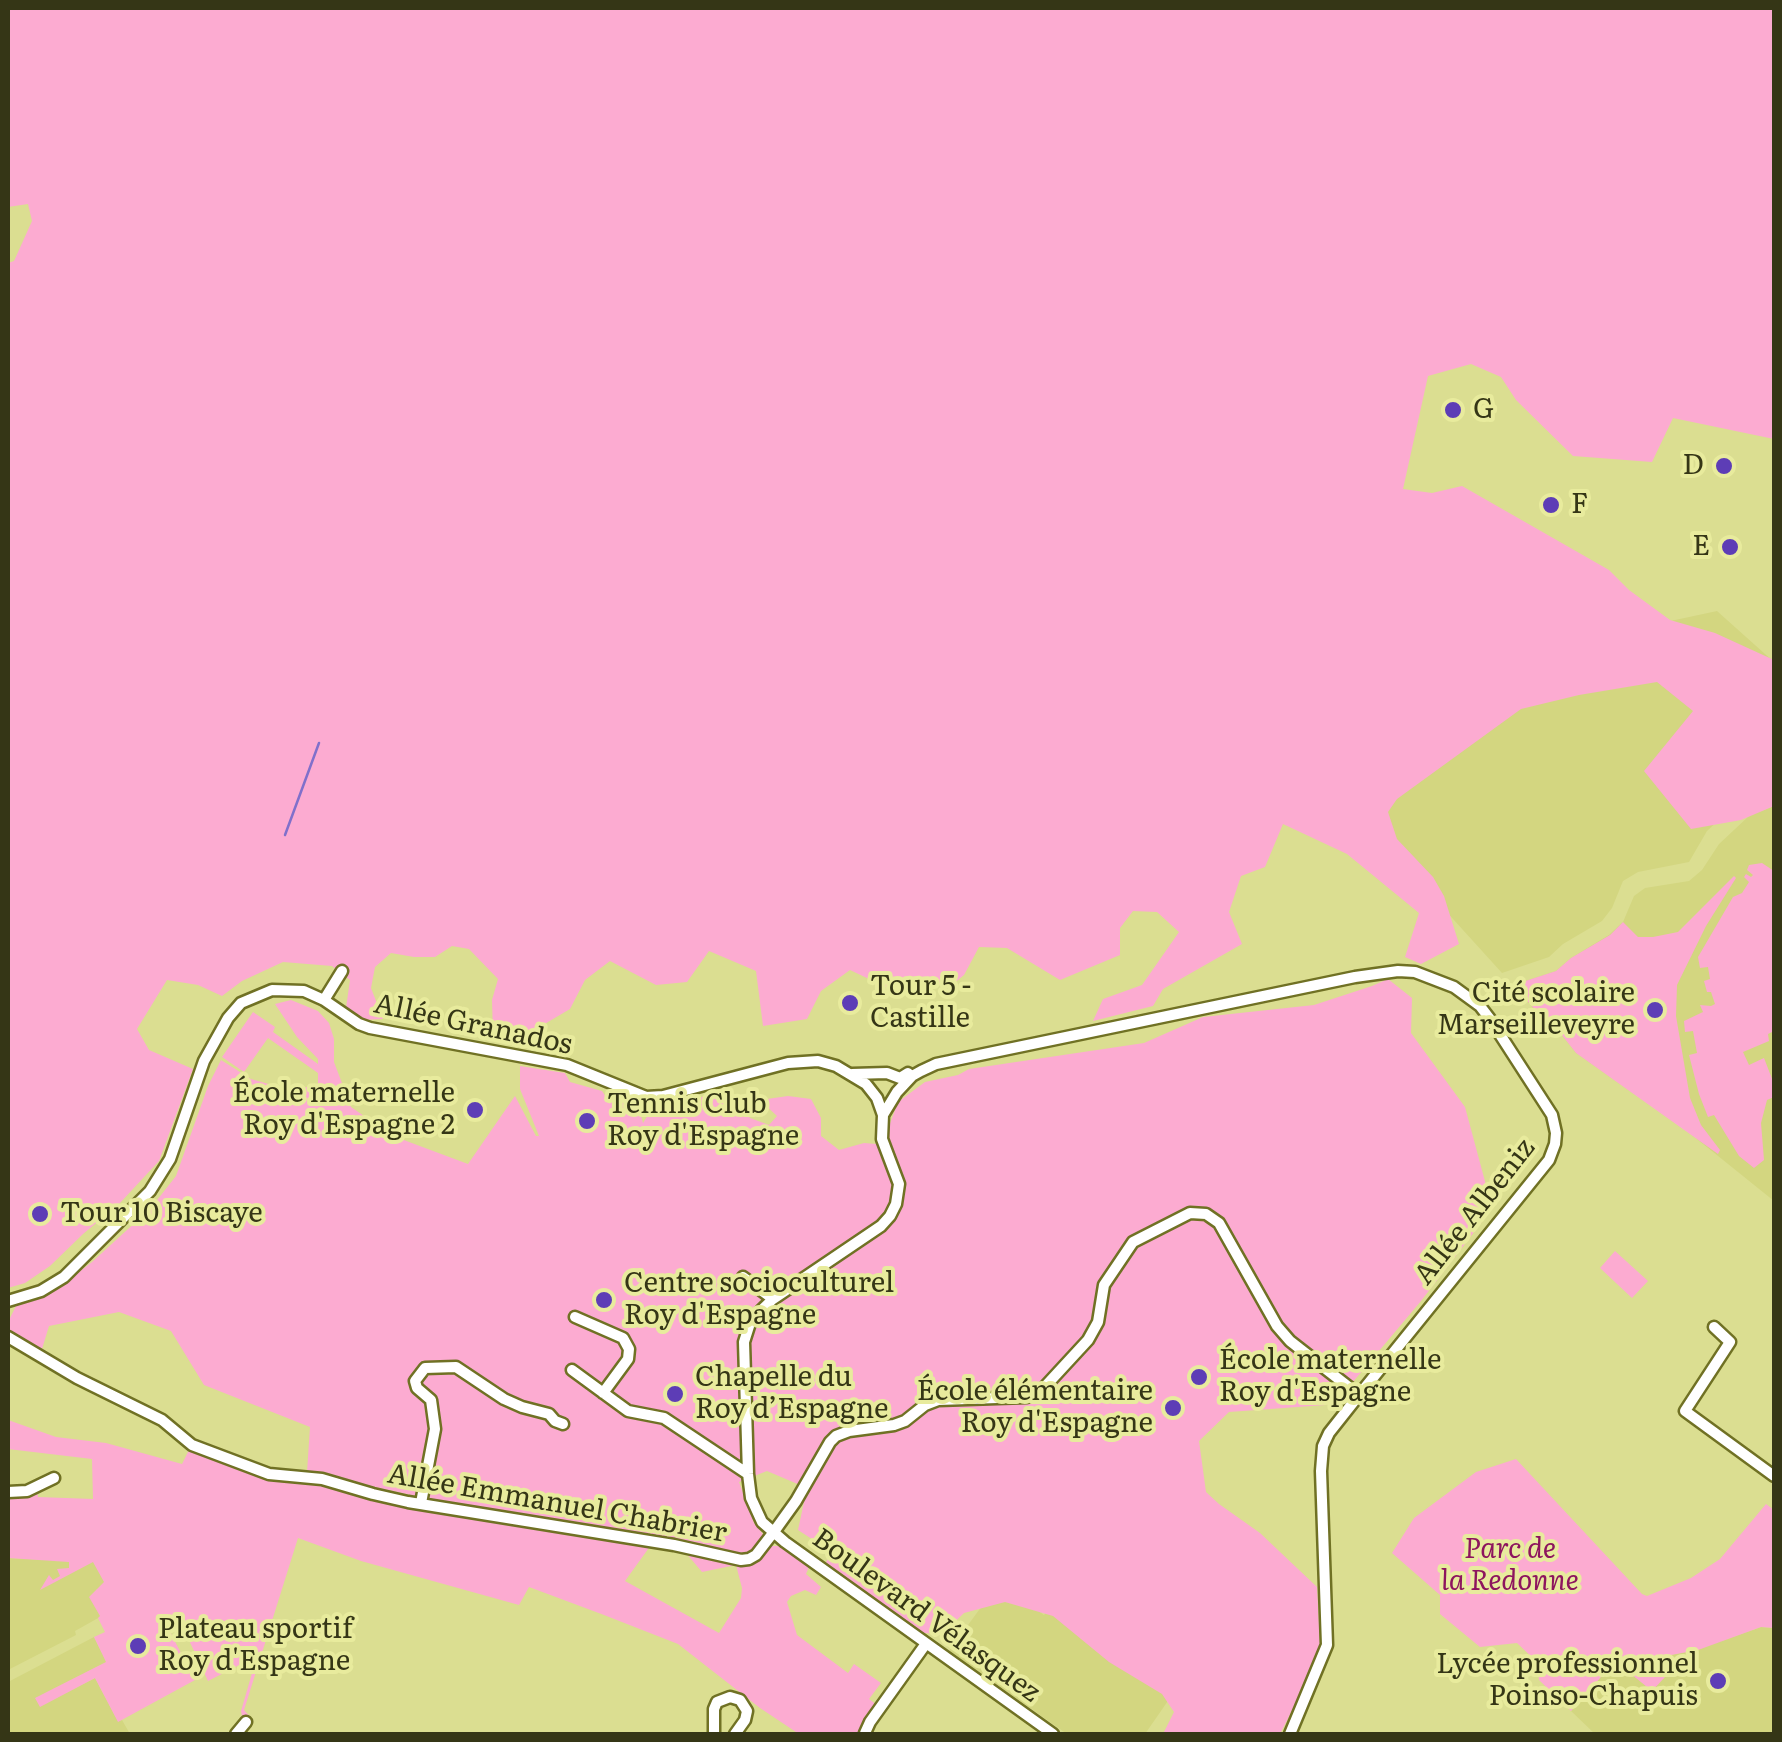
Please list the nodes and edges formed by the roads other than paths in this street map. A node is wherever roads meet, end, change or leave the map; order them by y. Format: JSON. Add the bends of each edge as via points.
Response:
{"nodes":[{"id":1,"x":342,"y":971,"type":"dead end"},
{"id":2,"x":324,"y":1000,"type":"junction"},
{"id":3,"x":936,"y":1064,"type":"junction"},
{"id":4,"x":851,"y":1074,"type":"junction"},
{"id":5,"x":900,"y":1078,"type":"junction"},
{"id":6,"x":897,"y":1092,"type":"junction"},
{"id":7,"x":882,"y":1115,"type":"junction"},
{"id":8,"x":743,"y":1277,"type":"dead end"},
{"id":9,"x":773,"y":1299,"type":"junction"},
{"id":10,"x":8,"y":1301,"type":"edge"},
{"id":11,"x":575,"y":1317,"type":"dead end"},
{"id":12,"x":1714,"y":1326,"type":"dead end"},
{"id":13,"x":8,"y":1337,"type":"edge"},
{"id":14,"x":24,"y":1348,"type":"junction"},
{"id":15,"x":8,"y":1355,"type":"edge"},
{"id":16,"x":572,"y":1370,"type":"dead end"},
{"id":17,"x":603,"y":1393,"type":"junction"},
{"id":18,"x":1359,"y":1395,"type":"junction"},
{"id":19,"x":563,"y":1424,"type":"dead end"},
{"id":20,"x":748,"y":1474,"type":"junction"},
{"id":21,"x":1774,"y":1476,"type":"edge"},
{"id":22,"x":54,"y":1478,"type":"dead end"},
{"id":23,"x":8,"y":1492,"type":"edge"},
{"id":24,"x":420,"y":1503,"type":"junction"},
{"id":25,"x":773,"y":1533,"type":"junction"},
{"id":26,"x":926,"y":1645,"type":"junction"},
{"id":27,"x":246,"y":1722,"type":"dead end"},
{"id":28,"x":865,"y":1733,"type":"edge"},
{"id":29,"x":236,"y":1734,"type":"edge"},
{"id":30,"x":714,"y":1734,"type":"edge"},
{"id":31,"x":735,"y":1734,"type":"edge"},
{"id":32,"x":1052,"y":1734,"type":"edge"},
{"id":33,"x":1290,"y":1734,"type":"edge"}],
"edges":[{"from":1,"to":2,"type":"street"},
{"from":2,"to":4,"type":"street","name":"Allée Granados","via":[[359,1024],[567,1066],[646,1096],[800,1061]]},
{"from":2,"to":10,"type":"street","name":"Allée Granados","via":[[272,990],[234,1010],[204,1061],[170,1159],[150,1191],[64,1276]]},
{"from":3,"to":5,"type":"street","name":"Allée Granados"},
{"from":3,"to":6,"type":"street","name":"Allée Albeniz"},
{"from":3,"to":18,"type":"street","name":"Allée Albeniz","via":[[1387,972],[1424,974],[1480,1006],[1552,1115],[1553,1152]]},
{"from":4,"to":5,"type":"street","name":"Allée Granados"},
{"from":4,"to":7,"type":"street","via":[[874,1090]]},
{"from":5,"to":6,"type":"street","name":"Allée Albeniz"},
{"from":6,"to":7,"type":"street","name":"Allée Albeniz"},
{"from":7,"to":9,"type":"street","via":[[882,1139],[899,1184],[894,1210],[881,1226]]},
{"from":8,"to":9,"type":"street"},
{"from":9,"to":20,"type":"street","via":[[752,1320],[744,1342]]},
{"from":11,"to":17,"type":"street","via":[[623,1338],[629,1349]]},
{"from":12,"to":21,"type":"street","via":[[1730,1342],[1685,1411]]},
{"from":13,"to":14,"type":"street","name":"Allée Emmanuel Chabrier"},
{"from":14,"to":15,"type":"street"},
{"from":14,"to":24,"type":"street","name":"Allée Emmanuel Chabrier","via":[[162,1420],[192,1444],[268,1474],[322,1478]]},
{"from":16,"to":17,"type":"street"},
{"from":17,"to":20,"type":"street","via":[[628,1412],[664,1418]]},
{"from":18,"to":25,"type":"street","name":"Allée Emmanuel Chabrier","via":[[1277,1326],[1219,1222],[1190,1213],[1133,1242],[1104,1285],[1088,1340],[1040,1392],[938,1400],[894,1425],[836,1436]]},
{"from":18,"to":33,"type":"street","name":"Allée Albeniz","via":[[1323,1446],[1327,1644]]},
{"from":19,"to":24,"type":"street","via":[[504,1399],[456,1367],[425,1368],[415,1381],[431,1400],[435,1429]]},
{"from":20,"to":25,"type":"street","via":[[754,1506]]},
{"from":22,"to":23,"type":"street"},
{"from":24,"to":25,"type":"street","name":"Allée Emmanuel Chabrier","via":[[741,1560],[756,1554]]},
{"from":25,"to":26,"type":"street","name":"Boulevard Vélasquez"},
{"from":26,"to":28,"type":"street"},
{"from":26,"to":32,"type":"street","name":"Boulevard Vélasquez"},
{"from":27,"to":29,"type":"street"},
{"from":30,"to":31,"type":"street","via":[[714,1709],[730,1696],[747,1712]]}]}
